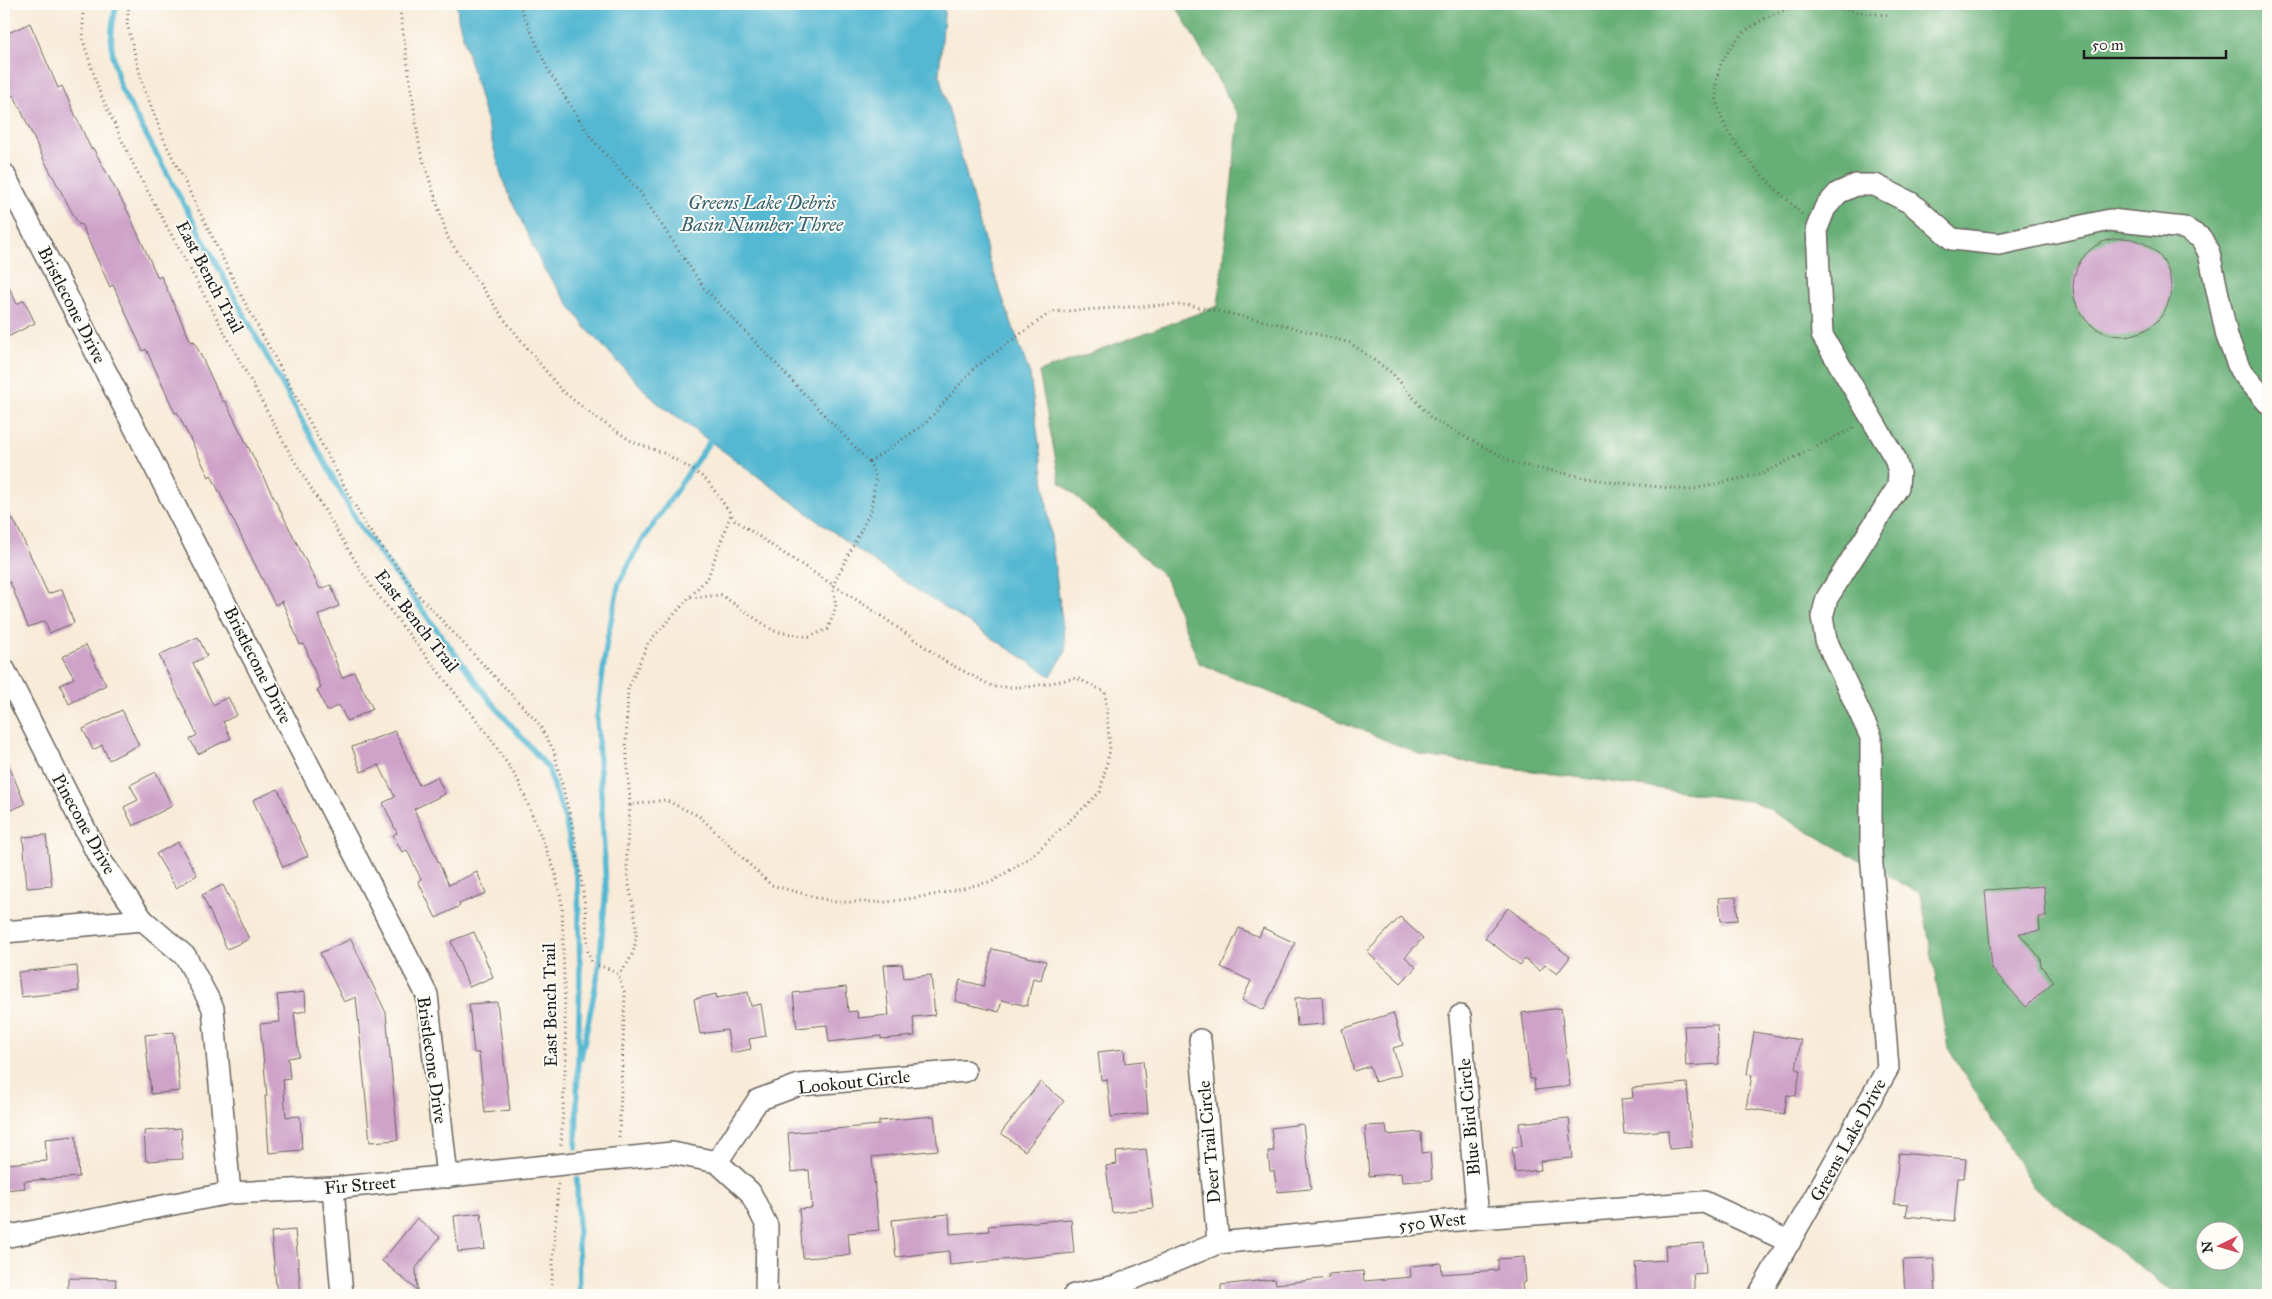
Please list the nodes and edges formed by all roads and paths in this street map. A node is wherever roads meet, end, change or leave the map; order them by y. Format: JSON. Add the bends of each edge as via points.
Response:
{"nodes":[{"id":1,"x":83,"y":4,"type":"edge"},
{"id":2,"x":129,"y":4,"type":"edge"},
{"id":3,"x":399,"y":4,"type":"edge"},
{"id":4,"x":519,"y":4,"type":"edge"},
{"id":5,"x":1891,"y":16,"type":"dead end"},
{"id":6,"x":4,"y":174,"type":"edge"},
{"id":7,"x":1817,"y":228,"type":"junction"},
{"id":8,"x":2268,"y":403,"type":"edge"},
{"id":9,"x":1872,"y":419,"type":"junction"},
{"id":10,"x":869,"y":462,"type":"junction"},
{"id":11,"x":731,"y":514,"type":"junction"},
{"id":12,"x":833,"y":585,"type":"junction"},
{"id":13,"x":689,"y":598,"type":"junction"},
{"id":14,"x":4,"y":669,"type":"edge"},
{"id":15,"x":630,"y":805,"type":"junction"},
{"id":16,"x":143,"y":920,"type":"junction"},
{"id":17,"x":4,"y":932,"type":"edge"},
{"id":18,"x":618,"y":974,"type":"junction"},
{"id":19,"x":1460,"y":1016,"type":"dead end"},
{"id":20,"x":1200,"y":1040,"type":"dead end"},
{"id":21,"x":965,"y":1071,"type":"dead end"},
{"id":22,"x":618,"y":1159,"type":"junction"},
{"id":23,"x":717,"y":1162,"type":"junction"},
{"id":24,"x":559,"y":1166,"type":"junction"},
{"id":25,"x":447,"y":1177,"type":"junction"},
{"id":26,"x":333,"y":1188,"type":"junction"},
{"id":27,"x":230,"y":1193,"type":"junction"},
{"id":28,"x":1478,"y":1218,"type":"junction"},
{"id":29,"x":4,"y":1237,"type":"edge"},
{"id":30,"x":1790,"y":1242,"type":"junction"},
{"id":31,"x":1218,"y":1243,"type":"junction"},
{"id":32,"x":342,"y":1295,"type":"edge"},
{"id":33,"x":551,"y":1295,"type":"edge"},
{"id":34,"x":766,"y":1295,"type":"edge"},
{"id":35,"x":1074,"y":1295,"type":"edge"},
{"id":36,"x":1760,"y":1295,"type":"edge"}],
"edges":[{"from":1,"to":24,"type":"path","name":"East Bench Trail","via":[[83,40],[98,91],[133,164],[292,457],[370,585],[489,736],[518,780],[555,871],[562,904],[566,1054]]},
{"from":2,"to":18,"type":"path","via":[[127,23],[143,86],[166,144],[243,299],[366,526],[420,597],[539,724],[554,751],[574,833],[588,951],[592,964]]},
{"from":3,"to":11,"type":"path","via":[[420,150],[448,238],[504,319],[561,390],[633,442],[666,454],[707,480]]},
{"from":4,"to":10,"type":"path","via":[[548,70],[591,138],[638,191],[704,288]]},
{"from":5,"to":7,"type":"path","via":[[1806,4],[1773,14],[1744,30],[1723,57],[1714,88],[1723,121],[1744,156]]},
{"from":6,"to":25,"type":"street","name":"Bristlecone Drive","via":[[426,995]]},
{"from":7,"to":8,"type":"street","via":[[1825,208],[1838,193],[1856,185],[1875,185],[1911,203],[1952,239],[1999,244],[2110,220],[2184,228],[2200,238],[2209,253],[2227,336],[2240,370]]},
{"from":7,"to":9,"type":"street","name":"Greens Lake Drive","via":[[1822,335]]},
{"from":9,"to":10,"type":"path","via":[[1764,473],[1690,490],[1610,482],[1516,464],[1432,419],[1392,373],[1350,343],[1188,305],[1162,304],[1051,312],[974,367],[925,424]]},
{"from":9,"to":30,"type":"street","name":"Greens Lake Drive","via":[[1895,458],[1899,472],[1898,487],[1827,598],[1822,617],[1826,640],[1871,737],[1871,852],[1888,1068]]},
{"from":10,"to":12,"type":"path","via":[[876,476],[871,510]]},
{"from":11,"to":12,"type":"path","via":[[776,549]]},
{"from":11,"to":13,"type":"path","via":[[708,577]]},
{"from":12,"to":13,"type":"path","via":[[836,607],[828,629],[809,637],[774,631],[721,595]]},
{"from":12,"to":15,"type":"path","via":[[948,663],[994,687],[1028,687],[1078,678],[1105,692],[1110,750],[1100,792],[1032,856],[993,881],[888,902],[834,902],[772,885],[699,816],[665,800]]},
{"from":13,"to":15,"type":"path","via":[[648,643],[628,689],[626,742]]},
{"from":14,"to":16,"type":"street","name":"Pinecone Drive","via":[[101,861]]},
{"from":15,"to":18,"type":"path","via":[[626,865],[636,945],[629,963]]},
{"from":16,"to":17,"type":"street"},
{"from":16,"to":27,"type":"street","name":"Pinecone Drive","via":[[186,957],[213,1008]]},
{"from":18,"to":22,"type":"path","via":[[625,994]]},
{"from":19,"to":28,"type":"street","name":"Blue Bird Circle"},
{"from":20,"to":31,"type":"street","name":"Deer Trail Circle"},
{"from":21,"to":23,"type":"street","name":"Lookout Circle","via":[[799,1085],[758,1100]]},
{"from":22,"to":23,"type":"street","name":"Fir Street","via":[[672,1153]]},
{"from":22,"to":24,"type":"street","name":"Fir Street"},
{"from":23,"to":34,"type":"street","via":[[750,1192],[767,1226]]},
{"from":24,"to":25,"type":"street","name":"Fir Street"},
{"from":24,"to":33,"type":"path","name":"East Bench Trail"},
{"from":25,"to":26,"type":"street","name":"Fir Street"},
{"from":26,"to":27,"type":"street","name":"Fir Street"},
{"from":26,"to":32,"type":"street"},
{"from":27,"to":29,"type":"street","name":"Fir Street"},
{"from":28,"to":30,"type":"street","name":"550 West","via":[[1704,1202]]},
{"from":28,"to":31,"type":"street","name":"550 West"},
{"from":30,"to":36,"type":"street","name":"Greens Lake Drive"},
{"from":31,"to":35,"type":"street","name":"550 West","via":[[1116,1286]]}]}
